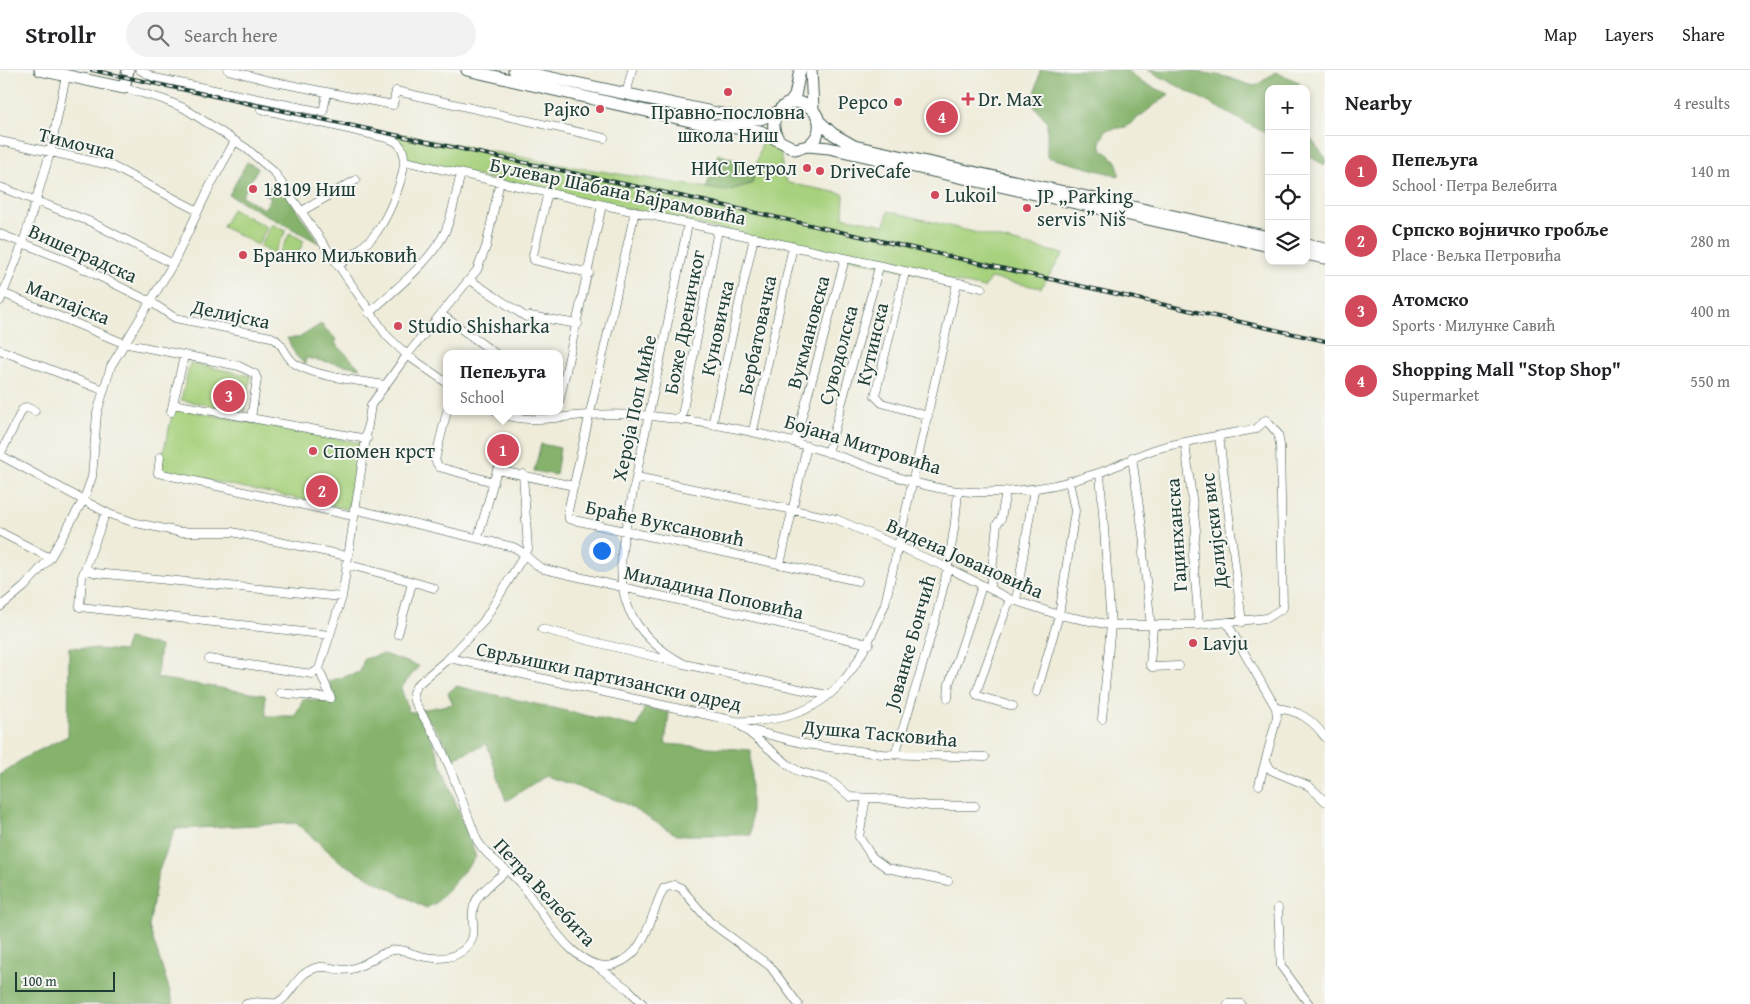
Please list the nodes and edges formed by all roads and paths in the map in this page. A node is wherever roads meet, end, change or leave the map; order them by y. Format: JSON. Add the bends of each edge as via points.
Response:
{"nodes":[{"id":1,"x":40,"y":70,"type":"edge"},
{"id":2,"x":128,"y":70,"type":"edge"},
{"id":3,"x":140,"y":70,"type":"edge"},
{"id":4,"x":228,"y":70,"type":"edge"},
{"id":5,"x":467,"y":70,"type":"edge"},
{"id":6,"x":514,"y":70,"type":"edge"},
{"id":7,"x":632,"y":70,"type":"edge"},
{"id":8,"x":800,"y":70,"type":"edge"},
{"id":9,"x":811,"y":70,"type":"edge"},
{"id":10,"x":66,"y":76,"type":"junction"},
{"id":11,"x":124,"y":88,"type":"junction"},
{"id":12,"x":327,"y":93,"type":"junction"},
{"id":13,"x":626,"y":95,"type":"junction"},
{"id":14,"x":790,"y":103,"type":"junction"},
{"id":15,"x":261,"y":109,"type":"dead end"},
{"id":16,"x":813,"y":109,"type":"junction"},
{"id":17,"x":778,"y":112,"type":"junction"},
{"id":18,"x":819,"y":121,"type":"junction"},
{"id":19,"x":604,"y":138,"type":"dead end"},
{"id":20,"x":778,"y":139,"type":"junction"},
{"id":21,"x":0,"y":141,"type":"edge"},
{"id":22,"x":235,"y":141,"type":"junction"},
{"id":23,"x":808,"y":146,"type":"junction"},
{"id":24,"x":50,"y":153,"type":"junction"},
{"id":25,"x":404,"y":161,"type":"junction"},
{"id":26,"x":461,"y":173,"type":"junction"},
{"id":27,"x":356,"y":180,"type":"dead end"},
{"id":28,"x":500,"y":181,"type":"junction"},
{"id":29,"x":0,"y":187,"type":"edge"},
{"id":30,"x":548,"y":192,"type":"junction"},
{"id":31,"x":36,"y":201,"type":"junction"},
{"id":32,"x":602,"y":205,"type":"junction"},
{"id":33,"x":198,"y":211,"type":"junction"},
{"id":34,"x":302,"y":211,"type":"junction"},
{"id":35,"x":635,"y":211,"type":"junction"},
{"id":36,"x":688,"y":224,"type":"junction"},
{"id":37,"x":718,"y":230,"type":"junction"},
{"id":38,"x":0,"y":234,"type":"edge"},
{"id":39,"x":1265,"y":236,"type":"edge"},
{"id":40,"x":754,"y":237,"type":"junction"},
{"id":41,"x":23,"y":243,"type":"junction"},
{"id":42,"x":1265,"y":245,"type":"edge"},
{"id":43,"x":793,"y":246,"type":"junction"},
{"id":44,"x":1310,"y":246,"type":"edge"},
{"id":45,"x":1325,"y":250,"type":"edge"},
{"id":46,"x":1310,"y":255,"type":"edge"},
{"id":47,"x":1325,"y":258,"type":"edge"},
{"id":48,"x":845,"y":259,"type":"junction"},
{"id":49,"x":173,"y":264,"type":"junction"},
{"id":50,"x":338,"y":266,"type":"junction"},
{"id":51,"x":879,"y":267,"type":"junction"},
{"id":52,"x":905,"y":272,"type":"junction"},
{"id":53,"x":588,"y":273,"type":"junction"},
{"id":54,"x":470,"y":280,"type":"junction"},
{"id":55,"x":957,"y":283,"type":"junction"},
{"id":56,"x":982,"y":288,"type":"dead end"},
{"id":57,"x":1,"y":295,"type":"edge"},
{"id":58,"x":151,"y":302,"type":"junction"},
{"id":59,"x":369,"y":313,"type":"junction"},
{"id":60,"x":442,"y":314,"type":"junction"},
{"id":61,"x":578,"y":324,"type":"junction"},
{"id":62,"x":123,"y":342,"type":"junction"},
{"id":63,"x":0,"y":350,"type":"edge"},
{"id":64,"x":491,"y":350,"type":"edge"},
{"id":65,"x":407,"y":355,"type":"junction"},
{"id":66,"x":184,"y":356,"type":"junction"},
{"id":67,"x":563,"y":373,"type":"edge"},
{"id":68,"x":443,"y":380,"type":"edge"},
{"id":69,"x":385,"y":385,"type":"junction"},
{"id":70,"x":102,"y":390,"type":"junction"},
{"id":71,"x":173,"y":404,"type":"junction"},
{"id":72,"x":35,"y":412,"type":"dead end"},
{"id":73,"x":171,"y":412,"type":"dead end"},
{"id":74,"x":447,"y":415,"type":"edge"},
{"id":75,"x":513,"y":415,"type":"edge"},
{"id":76,"x":557,"y":415,"type":"edge"},
{"id":77,"x":589,"y":415,"type":"junction"},
{"id":78,"x":649,"y":415,"type":"junction"},
{"id":79,"x":928,"y":416,"type":"junction"},
{"id":80,"x":251,"y":418,"type":"junction"},
{"id":81,"x":681,"y":420,"type":"junction"},
{"id":82,"x":712,"y":425,"type":"junction"},
{"id":83,"x":753,"y":431,"type":"junction"},
{"id":84,"x":1219,"y":436,"type":"junction"},
{"id":85,"x":367,"y":439,"type":"junction"},
{"id":86,"x":795,"y":442,"type":"junction"},
{"id":87,"x":1185,"y":443,"type":"junction"},
{"id":88,"x":807,"y":446,"type":"junction"},
{"id":89,"x":828,"y":452,"type":"junction"},
{"id":90,"x":0,"y":455,"type":"edge"},
{"id":91,"x":160,"y":457,"type":"dead end"},
{"id":92,"x":1132,"y":457,"type":"junction"},
{"id":93,"x":1100,"y":473,"type":"junction"},
{"id":94,"x":524,"y":474,"type":"junction"},
{"id":95,"x":637,"y":477,"type":"junction"},
{"id":96,"x":1069,"y":481,"type":"junction"},
{"id":97,"x":493,"y":482,"type":"junction"},
{"id":98,"x":913,"y":482,"type":"junction"},
{"id":99,"x":574,"y":486,"type":"junction"},
{"id":100,"x":1034,"y":489,"type":"junction"},
{"id":101,"x":958,"y":491,"type":"junction"},
{"id":102,"x":1006,"y":491,"type":"junction"},
{"id":103,"x":84,"y":499,"type":"junction"},
{"id":104,"x":793,"y":509,"type":"junction"},
{"id":105,"x":106,"y":512,"type":"junction"},
{"id":106,"x":354,"y":512,"type":"junction"},
{"id":107,"x":0,"y":532,"type":"edge"},
{"id":108,"x":625,"y":532,"type":"junction"},
{"id":109,"x":478,"y":538,"type":"junction"},
{"id":110,"x":898,"y":546,"type":"junction"},
{"id":111,"x":525,"y":554,"type":"junction"},
{"id":112,"x":50,"y":558,"type":"junction"},
{"id":113,"x":347,"y":560,"type":"junction"},
{"id":114,"x":780,"y":564,"type":"junction"},
{"id":115,"x":948,"y":568,"type":"junction"},
{"id":116,"x":85,"y":569,"type":"junction"},
{"id":117,"x":410,"y":581,"type":"junction"},
{"id":118,"x":858,"y":581,"type":"dead end"},
{"id":119,"x":622,"y":587,"type":"junction"},
{"id":120,"x":986,"y":587,"type":"junction"},
{"id":121,"x":434,"y":588,"type":"dead end"},
{"id":122,"x":342,"y":597,"type":"junction"},
{"id":123,"x":1013,"y":600,"type":"junction"},
{"id":124,"x":0,"y":607,"type":"edge"},
{"id":125,"x":1283,"y":608,"type":"joint"},
{"id":126,"x":1059,"y":615,"type":"junction"},
{"id":127,"x":1242,"y":622,"type":"junction"},
{"id":128,"x":1227,"y":624,"type":"junction"},
{"id":129,"x":1111,"y":625,"type":"junction"},
{"id":130,"x":1199,"y":625,"type":"junction"},
{"id":131,"x":1152,"y":626,"type":"junction"},
{"id":132,"x":542,"y":629,"type":"dead end"},
{"id":133,"x":398,"y":634,"type":"dead end"},
{"id":134,"x":330,"y":635,"type":"junction"},
{"id":135,"x":869,"y":644,"type":"junction"},
{"id":136,"x":449,"y":658,"type":"junction"},
{"id":137,"x":209,"y":659,"type":"dead end"},
{"id":138,"x":684,"y":664,"type":"junction"},
{"id":139,"x":1179,"y":666,"type":"dead end"},
{"id":140,"x":319,"y":669,"type":"junction"},
{"id":141,"x":1037,"y":692,"type":"dead end"},
{"id":142,"x":280,"y":693,"type":"dead end"},
{"id":143,"x":827,"y":695,"type":"junction"},
{"id":144,"x":948,"y":698,"type":"dead end"},
{"id":145,"x":1013,"y":706,"type":"dead end"},
{"id":146,"x":1276,"y":708,"type":"junction"},
{"id":147,"x":1102,"y":719,"type":"dead end"},
{"id":148,"x":735,"y":721,"type":"junction"},
{"id":149,"x":745,"y":729,"type":"junction"},
{"id":150,"x":1325,"y":737,"type":"edge"},
{"id":151,"x":895,"y":755,"type":"junction"},
{"id":152,"x":985,"y":757,"type":"dead end"},
{"id":153,"x":1266,"y":760,"type":"junction"},
{"id":154,"x":1259,"y":785,"type":"dead end"},
{"id":155,"x":866,"y":798,"type":"junction"},
{"id":156,"x":1325,"y":801,"type":"edge"},
{"id":157,"x":974,"y":806,"type":"dead end"},
{"id":158,"x":504,"y":868,"type":"junction"},
{"id":159,"x":948,"y":881,"type":"dead end"},
{"id":160,"x":1278,"y":908,"type":"dead end"},
{"id":161,"x":597,"y":966,"type":"junction"},
{"id":162,"x":246,"y":1004,"type":"edge"},
{"id":163,"x":643,"y":1004,"type":"edge"},
{"id":164,"x":798,"y":1004,"type":"edge"},
{"id":165,"x":1228,"y":1004,"type":"edge"},
{"id":166,"x":1241,"y":1004,"type":"edge"},
{"id":167,"x":1309,"y":1004,"type":"edge"}],
"edges":[{"from":1,"to":10,"type":"main road"},
{"from":2,"to":11,"type":"main road"},
{"from":3,"to":12,"type":"street","via":[[163,79],[323,112]]},
{"from":4,"to":12,"type":"street"},
{"from":5,"to":20,"type":"main road","via":[[699,123],[760,131]]},
{"from":6,"to":13,"type":"main road"},
{"from":7,"to":13,"type":"street"},
{"from":8,"to":14,"type":"main road","via":[[795,96]]},
{"from":9,"to":16,"type":"main road"},
{"from":10,"to":11,"type":"main road"},
{"from":10,"to":24,"type":"street"},
{"from":11,"to":22,"type":"street","via":[[176,103]]},
{"from":12,"to":19,"type":"street","via":[[393,105],[396,91]]},
{"from":13,"to":17,"type":"main road","via":[[745,119],[760,119]]},
{"from":14,"to":16,"type":"main road","via":[[806,104]]},
{"from":14,"to":17,"type":"main road"},
{"from":15,"to":25,"type":"street","via":[[394,140],[401,146]]},
{"from":16,"to":18,"type":"main road"},
{"from":17,"to":20,"type":"main road","via":[[773,125]]},
{"from":18,"to":23,"type":"main road","via":[[818,135]]},
{"from":18,"to":39,"type":"main road","via":[[854,146]]},
{"from":20,"to":23,"type":"main road","via":[[795,149]]},
{"from":21,"to":24,"type":"street","name":"Тимочка"},
{"from":22,"to":33,"type":"street"},
{"from":22,"to":34,"type":"street","via":[[274,172]]},
{"from":23,"to":42,"type":"main road"},
{"from":24,"to":31,"type":"street"},
{"from":24,"to":33,"type":"street","name":"Тимочка","via":[[110,165]]},
{"from":25,"to":26,"type":"street","name":"Булевар Шабана Бајрамовића"},
{"from":25,"to":50,"type":"street","via":[[399,186],[377,232]]},
{"from":26,"to":28,"type":"street","name":"Булевар Шабана Бајрамовића"},
{"from":26,"to":59,"type":"street","via":[[445,231],[437,245]]},
{"from":27,"to":34,"type":"street"},
{"from":28,"to":30,"type":"street","name":"Булевар Шабана Бајрамовића"},
{"from":28,"to":54,"type":"street","via":[[486,247]]},
{"from":29,"to":31,"type":"street"},
{"from":30,"to":32,"type":"street","name":"Булевар Шабана Бајрамовића"},
{"from":30,"to":53,"type":"street","via":[[534,260]]},
{"from":31,"to":41,"type":"street"},
{"from":31,"to":49,"type":"street","via":[[91,222]]},
{"from":32,"to":35,"type":"street","name":"Булевар Шабана Бајрамовића"},
{"from":32,"to":53,"type":"street"},
{"from":33,"to":49,"type":"street"},
{"from":34,"to":50,"type":"street"},
{"from":35,"to":36,"type":"street","name":"Булевар Шабана Бајрамовића"},
{"from":35,"to":77,"type":"street","name":"Браће Вуксановић"},
{"from":36,"to":37,"type":"street","name":"Булевар Шабана Бајрамовића"},
{"from":36,"to":78,"type":"street","name":"Хероја Поп Миће"},
{"from":37,"to":40,"type":"street","name":"Булевар Шабана Бајрамовића"},
{"from":37,"to":81,"type":"street","name":"Боже Дреничког"},
{"from":38,"to":41,"type":"street","name":"Вишеградска"},
{"from":40,"to":43,"type":"street","name":"Булевар Шабана Бајрамовића"},
{"from":40,"to":82,"type":"street","name":"Куновичка"},
{"from":41,"to":57,"type":"street"},
{"from":41,"to":58,"type":"street","name":"Вишеградска"},
{"from":43,"to":48,"type":"street","name":"Булевар Шабана Бајрамовића"},
{"from":43,"to":83,"type":"street","name":"Бербатовачка"},
{"from":44,"to":45,"type":"main road"},
{"from":46,"to":47,"type":"main road"},
{"from":48,"to":51,"type":"street","name":"Булевар Шабана Бајрамовића"},
{"from":48,"to":86,"type":"street","name":"Вукмановска"},
{"from":49,"to":58,"type":"street"},
{"from":50,"to":59,"type":"street"},
{"from":51,"to":52,"type":"street","name":"Булевар Шабана Бајрамовића"},
{"from":51,"to":89,"type":"street","name":"Суводолска"},
{"from":52,"to":55,"type":"street","name":"Булевар Шабана Бајрамовића"},
{"from":52,"to":79,"type":"street","name":"Кутинска","via":[[875,396],[882,403]]},
{"from":53,"to":61,"type":"street"},
{"from":54,"to":60,"type":"street"},
{"from":54,"to":61,"type":"street","via":[[526,317]]},
{"from":55,"to":56,"type":"street","name":"Булевар Шабана Бајрамовића"},
{"from":55,"to":79,"type":"street","name":"Сврљишки партизански одред"},
{"from":57,"to":62,"type":"street","name":"Маглајска"},
{"from":58,"to":62,"type":"street"},
{"from":58,"to":69,"type":"street","name":"Делијска","via":[[175,318],[276,339],[288,358],[305,368]]},
{"from":59,"to":65,"type":"street"},
{"from":60,"to":64,"type":"street"},
{"from":60,"to":65,"type":"street"},
{"from":61,"to":67,"type":"street"},
{"from":62,"to":66,"type":"street","name":"Маглајска"},
{"from":62,"to":70,"type":"street"},
{"from":63,"to":70,"type":"street"},
{"from":65,"to":68,"type":"street"},
{"from":65,"to":69,"type":"street"},
{"from":66,"to":71,"type":"street"},
{"from":66,"to":80,"type":"street","name":"Маглајска","via":[[243,368],[255,374]]},
{"from":69,"to":85,"type":"street","via":[[371,404]]},
{"from":70,"to":103,"type":"street","via":[[92,477]]},
{"from":71,"to":73,"type":"street"},
{"from":71,"to":80,"type":"street"},
{"from":72,"to":90,"type":"street","via":[[26,408],[22,410]]},
{"from":74,"to":97,"type":"street","via":[[436,464],[439,468]]},
{"from":75,"to":76,"type":"street","name":"Бојана Митровића","via":[[525,418]]},
{"from":76,"to":77,"type":"street","name":"Бојана Митровића"},
{"from":77,"to":78,"type":"street","name":"Бојана Митровића"},
{"from":77,"to":99,"type":"street","name":"Браће Вуксановић"},
{"from":78,"to":81,"type":"street","name":"Бојана Митровића"},
{"from":78,"to":95,"type":"street","name":"Хероја Поп Миће"},
{"from":79,"to":98,"type":"street","name":"Сврљишки партизански одред"},
{"from":80,"to":85,"type":"street"},
{"from":81,"to":82,"type":"street","name":"Бојана Митровића"},
{"from":82,"to":83,"type":"street","name":"Бојана Митровића"},
{"from":83,"to":86,"type":"street","name":"Бојана Митровића"},
{"from":84,"to":87,"type":"street","name":"Бојана Митровића"},
{"from":84,"to":125,"type":"street","name":"Бојана Митровића","via":[[1256,428],[1266,420],[1278,434]]},
{"from":84,"to":127,"type":"street","name":"Делијски вис"},
{"from":85,"to":106,"type":"street"},
{"from":86,"to":88,"type":"street","name":"Бојана Митровића"},
{"from":87,"to":92,"type":"street","name":"Бојана Митровића"},
{"from":87,"to":130,"type":"street","name":"Гаџинханска","via":[[1196,530],[1193,555]]},
{"from":88,"to":89,"type":"street","name":"Бојана Митровића"},
{"from":88,"to":104,"type":"street"},
{"from":89,"to":98,"type":"street","name":"Бојана Митровића"},
{"from":90,"to":103,"type":"street"},
{"from":91,"to":106,"type":"street","name":"Миладина Поповића","via":[[158,473]]},
{"from":92,"to":93,"type":"street","name":"Бојана Митровића"},
{"from":92,"to":131,"type":"street"},
{"from":93,"to":96,"type":"street","name":"Бојана Митровића"},
{"from":93,"to":129,"type":"street"},
{"from":94,"to":97,"type":"street","via":[[500,469],[496,471]]},
{"from":94,"to":99,"type":"street"},
{"from":94,"to":111,"type":"street","name":"Петра Велебита","via":[[529,543]]},
{"from":95,"to":104,"type":"street","name":"Видена Јовановића"},
{"from":95,"to":108,"type":"street","name":"Хероја Поп Миће"},
{"from":96,"to":100,"type":"street","name":"Бојана Митровића"},
{"from":96,"to":126,"type":"street","via":[[1075,511]]},
{"from":97,"to":109,"type":"street"},
{"from":98,"to":101,"type":"street","name":"Бојана Митровића"},
{"from":98,"to":110,"type":"street","name":"Сврљишки партизански одред"},
{"from":99,"to":108,"type":"street","name":"Браће Вуксановић","via":[[569,519]]},
{"from":100,"to":102,"type":"street","name":"Бојана Митровића"},
{"from":100,"to":123,"type":"street"},
{"from":101,"to":102,"type":"street","name":"Бојана Митровића"},
{"from":101,"to":115,"type":"street","name":"Јованке Бончић","via":[[956,530]]},
{"from":102,"to":120,"type":"street"},
{"from":103,"to":105,"type":"street"},
{"from":103,"to":112,"type":"street"},
{"from":104,"to":110,"type":"street","name":"Видена Јовановића","via":[[836,519]]},
{"from":104,"to":114,"type":"street"},
{"from":105,"to":113,"type":"street","via":[[136,523],[171,530],[232,532]]},
{"from":105,"to":116,"type":"street"},
{"from":106,"to":109,"type":"street","name":"Миладина Поповића"},
{"from":106,"to":113,"type":"street"},
{"from":107,"to":112,"type":"street"},
{"from":108,"to":114,"type":"street","name":"Браће Вуксановић"},
{"from":108,"to":119,"type":"street","name":"Хероја Поп Миће","via":[[620,553]]},
{"from":109,"to":111,"type":"street","name":"Миладина Поповића","via":[[513,547]]},
{"from":110,"to":115,"type":"street","name":"Видена Јовановића"},
{"from":110,"to":135,"type":"street","name":"Сврљишки партизански одред","via":[[885,604]]},
{"from":111,"to":119,"type":"street","name":"Миладина Поповића","via":[[541,568]]},
{"from":111,"to":136,"type":"street","name":"Петра Велебита","via":[[483,622]]},
{"from":112,"to":124,"type":"street","via":[[24,587]]},
{"from":113,"to":117,"type":"street"},
{"from":113,"to":122,"type":"street"},
{"from":114,"to":118,"type":"street","name":"Браће Вуксановић"},
{"from":115,"to":120,"type":"street","name":"Видена Јовановића"},
{"from":115,"to":151,"type":"street","name":"Јованке Бончић"},
{"from":116,"to":122,"type":"street","via":[[96,573]]},
{"from":116,"to":134,"type":"street","via":[[80,584],[80,607]]},
{"from":117,"to":121,"type":"street"},
{"from":117,"to":133,"type":"street","via":[[412,585]]},
{"from":119,"to":135,"type":"street","name":"Миладина Поповића"},
{"from":119,"to":138,"type":"street","name":"Хероја Поп Миће","via":[[633,618],[649,640]]},
{"from":120,"to":123,"type":"street","name":"Видена Јовановића"},
{"from":120,"to":144,"type":"street","via":[[949,684]]},
{"from":122,"to":134,"type":"street"},
{"from":123,"to":126,"type":"street","name":"Видена Јовановића"},
{"from":123,"to":145,"type":"street","via":[[976,692]]},
{"from":125,"to":127,"type":"street","name":"Видена Јовановића","via":[[1267,618]]},
{"from":126,"to":129,"type":"street","name":"Видена Јовановића"},
{"from":126,"to":141,"type":"street"},
{"from":127,"to":128,"type":"street","name":"Видена Јовановића"},
{"from":128,"to":130,"type":"street","name":"Видена Јовановића"},
{"from":128,"to":146,"type":"street"},
{"from":129,"to":131,"type":"street","name":"Видена Јовановића"},
{"from":129,"to":147,"type":"street"},
{"from":130,"to":131,"type":"street","name":"Видена Јовановића"},
{"from":131,"to":139,"type":"street","via":[[1150,665]]},
{"from":132,"to":138,"type":"street","name":"Хероја Поп Миће"},
{"from":134,"to":140,"type":"street"},
{"from":135,"to":143,"type":"street","name":"Сврљишки партизански одред","via":[[851,672]]},
{"from":136,"to":148,"type":"street","name":"Сврљишки партизански одред"},
{"from":136,"to":158,"type":"street","name":"Петра Велебита","via":[[417,685],[413,697],[450,768],[477,840],[482,849]]},
{"from":137,"to":140,"type":"street","via":[[312,674]]},
{"from":138,"to":143,"type":"street","name":"Хероја Поп Миће"},
{"from":140,"to":142,"type":"street","via":[[332,698]]},
{"from":143,"to":148,"type":"street","name":"Сврљишки партизански одред","via":[[803,712],[783,719]]},
{"from":146,"to":150,"type":"street","via":[[1306,716]]},
{"from":146,"to":153,"type":"street"},
{"from":148,"to":149,"type":"street"},
{"from":149,"to":151,"type":"street","name":"Душка Тасковића","via":[[805,744]]},
{"from":149,"to":155,"type":"street","via":[[798,771],[829,780],[851,797]]},
{"from":151,"to":152,"type":"street","name":"Душка Тасковића"},
{"from":153,"to":154,"type":"street"},
{"from":153,"to":156,"type":"street","via":[[1271,770],[1309,786]]},
{"from":155,"to":157,"type":"street","via":[[930,806]]},
{"from":155,"to":159,"type":"street","via":[[859,837],[872,857],[887,868]]},
{"from":158,"to":161,"type":"street","name":"Петра Велебита","via":[[519,882],[559,936],[581,957]]},
{"from":158,"to":162,"type":"street","via":[[478,896],[474,905],[475,932],[470,945],[460,953],[431,958],[400,950],[387,952],[351,969],[314,967],[294,982],[282,1000]]},
{"from":160,"to":167,"type":"street","via":[[1281,966]]},
{"from":161,"to":163,"type":"street","via":[[630,990]]},
{"from":161,"to":164,"type":"street","name":"Петра Велебита","via":[[617,964],[629,956],[642,942],[664,888],[674,885],[681,888],[710,922],[770,966]]},
{"from":165,"to":166,"type":"street"}]}
